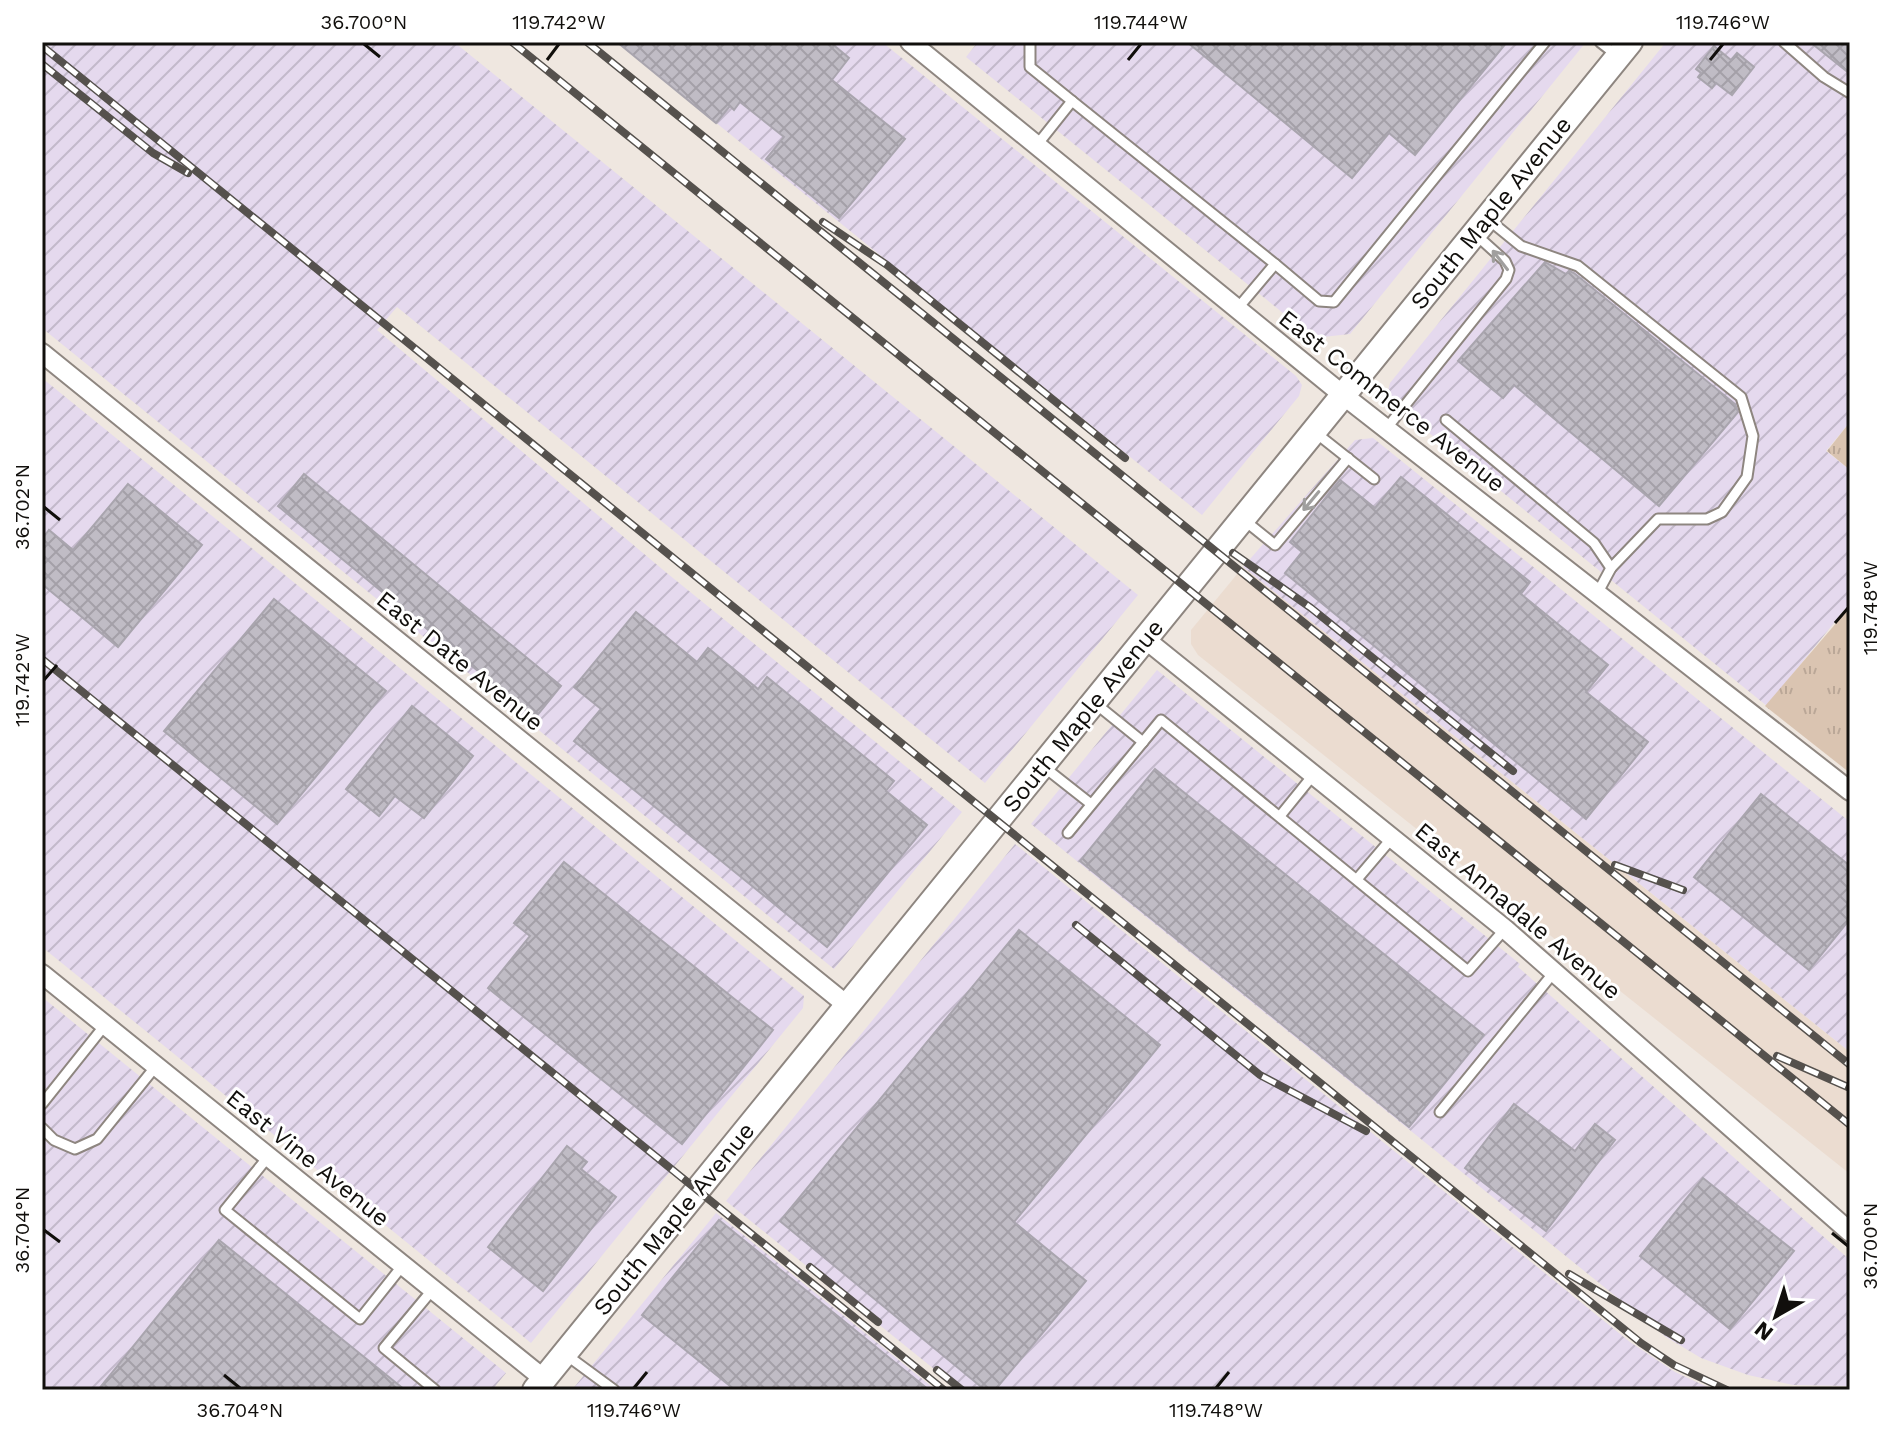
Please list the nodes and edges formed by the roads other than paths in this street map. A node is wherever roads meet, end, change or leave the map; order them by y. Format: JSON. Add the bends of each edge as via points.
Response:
{"nodes":[{"id":1,"x":910,"y":42,"type":"edge"},
{"id":2,"x":1030,"y":42,"type":"edge"},
{"id":3,"x":1545,"y":42,"type":"edge"},
{"id":4,"x":1784,"y":42,"type":"edge"},
{"id":5,"x":1616,"y":47,"type":"edge"},
{"id":6,"x":1850,"y":93,"type":"edge"},
{"id":7,"x":1072,"y":101,"type":"junction"},
{"id":8,"x":1037,"y":145,"type":"junction"},
{"id":9,"x":1480,"y":226,"type":"junction"},
{"id":10,"x":1275,"y":264,"type":"junction"},
{"id":11,"x":1237,"y":309,"type":"junction"},
{"id":12,"x":42,"y":353,"type":"edge"},
{"id":13,"x":1343,"y":395,"type":"junction"},
{"id":14,"x":1446,"y":420,"type":"dead end"},
{"id":15,"x":1386,"y":429,"type":"junction"},
{"id":16,"x":1314,"y":431,"type":"junction"},
{"id":17,"x":1348,"y":458,"type":"junction"},
{"id":18,"x":1374,"y":479,"type":"dead end"},
{"id":19,"x":1243,"y":519,"type":"junction"},
{"id":20,"x":1611,"y":568,"type":"junction"},
{"id":21,"x":1597,"y":594,"type":"junction"},
{"id":22,"x":1145,"y":639,"type":"junction"},
{"id":23,"x":1094,"y":702,"type":"junction"},
{"id":24,"x":1143,"y":742,"type":"junction"},
{"id":25,"x":1042,"y":766,"type":"junction"},
{"id":26,"x":1314,"y":774,"type":"junction"},
{"id":27,"x":1850,"y":791,"type":"edge"},
{"id":28,"x":1091,"y":804,"type":"junction"},
{"id":29,"x":1280,"y":816,"type":"junction"},
{"id":30,"x":1068,"y":833,"type":"dead end"},
{"id":31,"x":1393,"y":837,"type":"junction"},
{"id":32,"x":1358,"y":878,"type":"junction"},
{"id":33,"x":1505,"y":929,"type":"junction"},
{"id":34,"x":1555,"y":971,"type":"junction"},
{"id":35,"x":42,"y":974,"type":"edge"},
{"id":36,"x":848,"y":1006,"type":"junction"},
{"id":37,"x":105,"y":1025,"type":"junction"},
{"id":38,"x":156,"y":1066,"type":"junction"},
{"id":39,"x":42,"y":1104,"type":"edge"},
{"id":40,"x":1440,"y":1112,"type":"dead end"},
{"id":41,"x":42,"y":1128,"type":"edge"},
{"id":42,"x":268,"y":1157,"type":"junction"},
{"id":43,"x":1850,"y":1232,"type":"edge"},
{"id":44,"x":403,"y":1265,"type":"junction"},
{"id":45,"x":433,"y":1289,"type":"junction"},
{"id":46,"x":565,"y":1354,"type":"junction"},
{"id":47,"x":544,"y":1385,"type":"edge"},
{"id":48,"x":435,"y":1390,"type":"edge"},
{"id":49,"x":614,"y":1390,"type":"edge"}],
"edges":[{"from":1,"to":8,"type":"street","name":"East Commerce Avenue"},
{"from":2,"to":7,"type":"lane","via":[[1030,67]]},
{"from":3,"to":10,"type":"lane","via":[[1334,302],[1319,301]]},
{"from":4,"to":6,"type":"lane"},
{"from":5,"to":9,"type":"street","name":"South Maple Avenue"},
{"from":7,"to":8,"type":"lane"},
{"from":7,"to":10,"type":"lane"},
{"from":8,"to":11,"type":"street","name":"East Commerce Avenue"},
{"from":9,"to":13,"type":"street","name":"South Maple Avenue"},
{"from":15,"to":9,"type":"lane","one_way":true,"via":[[1498,292],[1509,270]]},
{"from":9,"to":20,"type":"lane","via":[[1578,266],[1741,397],[1753,436],[1747,477],[1722,512],[1707,519],[1658,519]]},
{"from":10,"to":11,"type":"lane"},
{"from":11,"to":13,"type":"street","name":"East Commerce Avenue"},
{"from":12,"to":36,"type":"street","name":"East Date Avenue"},
{"from":13,"to":15,"type":"street","name":"East Commerce Avenue"},
{"from":13,"to":16,"type":"street","name":"South Maple Avenue"},
{"from":14,"to":20,"type":"lane","via":[[1573,524]]},
{"from":15,"to":21,"type":"street","name":"East Commerce Avenue"},
{"from":16,"to":17,"type":"lane"},
{"from":16,"to":19,"type":"street","name":"South Maple Avenue"},
{"from":17,"to":18,"type":"lane"},
{"from":17,"to":19,"type":"lane","one_way":true,"via":[[1275,545]]},
{"from":19,"to":22,"type":"street","name":"South Maple Avenue"},
{"from":20,"to":21,"type":"lane"},
{"from":21,"to":27,"type":"street","name":"East Commerce Avenue"},
{"from":22,"to":23,"type":"street","name":"South Maple Avenue"},
{"from":22,"to":26,"type":"street","name":"East Annadale Avenue"},
{"from":23,"to":24,"type":"lane"},
{"from":23,"to":25,"type":"street","name":"South Maple Avenue"},
{"from":24,"to":28,"type":"lane"},
{"from":24,"to":29,"type":"lane","via":[[1161,720]]},
{"from":25,"to":28,"type":"lane"},
{"from":25,"to":36,"type":"street","name":"South Maple Avenue"},
{"from":26,"to":29,"type":"lane"},
{"from":26,"to":31,"type":"street","name":"East Annadale Avenue"},
{"from":28,"to":30,"type":"lane"},
{"from":29,"to":32,"type":"lane"},
{"from":31,"to":32,"type":"lane"},
{"from":31,"to":33,"type":"street","name":"East Annadale Avenue"},
{"from":32,"to":33,"type":"lane","via":[[1468,971]]},
{"from":33,"to":34,"type":"street","name":"East Annadale Avenue"},
{"from":34,"to":40,"type":"lane"},
{"from":34,"to":43,"type":"street","name":"East Annadale Avenue"},
{"from":35,"to":37,"type":"street","name":"East Vine Avenue"},
{"from":36,"to":46,"type":"street","name":"South Maple Avenue"},
{"from":37,"to":38,"type":"street","name":"East Vine Avenue"},
{"from":37,"to":39,"type":"lane"},
{"from":38,"to":41,"type":"lane","via":[[97,1139],[75,1149]]},
{"from":38,"to":42,"type":"street","name":"East Vine Avenue"},
{"from":42,"to":44,"type":"street","name":"East Vine Avenue"},
{"from":42,"to":44,"type":"lane","via":[[225,1210],[360,1319]]},
{"from":44,"to":45,"type":"street","name":"East Vine Avenue"},
{"from":45,"to":47,"type":"street","name":"East Vine Avenue"},
{"from":45,"to":48,"type":"lane","via":[[384,1348]]},
{"from":46,"to":47,"type":"street","name":"South Maple Avenue"},
{"from":46,"to":49,"type":"lane"}]}
